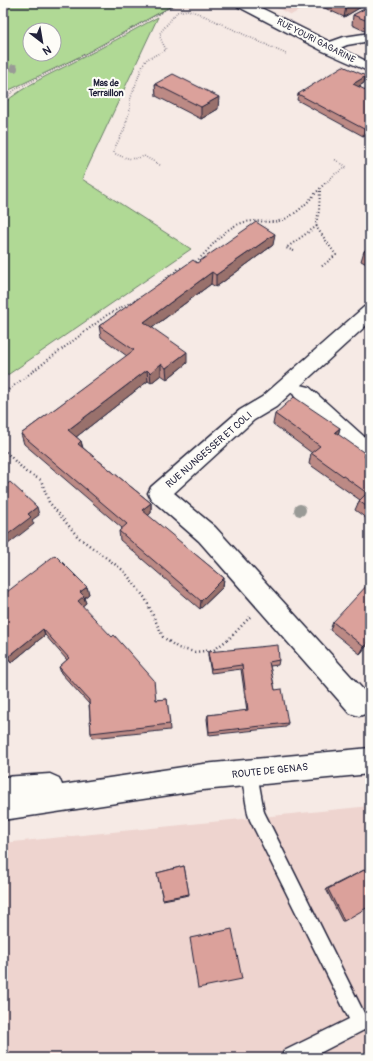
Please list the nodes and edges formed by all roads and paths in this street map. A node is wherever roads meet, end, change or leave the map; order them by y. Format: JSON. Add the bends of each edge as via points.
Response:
{"nodes":[{"id":1,"x":178,"y":3,"type":"edge"},
{"id":2,"x":241,"y":3,"type":"edge"},
{"id":3,"x":370,"y":36,"type":"edge"},
{"id":4,"x":328,"y":48,"type":"junction"},
{"id":5,"x":286,"y":54,"type":"dead end"},
{"id":6,"x":370,"y":68,"type":"edge"},
{"id":7,"x":3,"y":100,"type":"edge"},
{"id":8,"x":334,"y":159,"type":"dead end"},
{"id":9,"x":160,"y":165,"type":"dead end"},
{"id":10,"x":320,"y":191,"type":"junction"},
{"id":11,"x":317,"y":226,"type":"junction"},
{"id":12,"x":294,"y":251,"type":"dead end"},
{"id":13,"x":321,"y":267,"type":"dead end"},
{"id":14,"x":154,"y":288,"type":"edge"},
{"id":15,"x":148,"y":293,"type":"edge"},
{"id":16,"x":370,"y":312,"type":"edge"},
{"id":17,"x":302,"y":392,"type":"dead end"},
{"id":18,"x":3,"y":394,"type":"edge"},
{"id":19,"x":3,"y":449,"type":"edge"},
{"id":20,"x":370,"y":454,"type":"edge"},
{"id":21,"x":269,"y":603,"type":"junction"},
{"id":22,"x":359,"y":704,"type":"dead end"},
{"id":23,"x":370,"y":760,"type":"edge"},
{"id":24,"x":249,"y":773,"type":"junction"},
{"id":25,"x":171,"y":782,"type":"junction"},
{"id":26,"x":3,"y":790,"type":"edge"},
{"id":27,"x":3,"y":807,"type":"edge"},
{"id":28,"x":290,"y":1058,"type":"edge"}],
"edges":[{"from":1,"to":7,"type":"path","via":[[94,50],[16,89]]},
{"from":2,"to":4,"type":"street","name":"RUE YOURI GAGARINE"},
{"from":3,"to":4,"type":"street","via":[[344,41]]},
{"from":4,"to":6,"type":"street","name":"RUE YOURI GAGARINE"},
{"from":5,"to":9,"type":"path","via":[[200,14],[188,10],[177,12],[160,33],[166,50],[146,59],[143,64],[138,84],[130,100],[124,130],[114,149],[114,153],[125,158],[138,159],[144,156]]},
{"from":8,"to":10,"type":"path","via":[[347,167],[330,178]]},
{"from":10,"to":11,"type":"path"},
{"from":10,"to":14,"type":"path","via":[[280,221],[248,221],[230,228],[213,242],[204,256],[193,264],[178,269]]},
{"from":11,"to":12,"type":"path","via":[[286,248]]},
{"from":11,"to":13,"type":"path","via":[[336,255]]},
{"from":15,"to":18,"type":"path","via":[[107,315]]},
{"from":16,"to":21,"type":"street","name":"RUE NUNGESSER ET COLI","via":[[269,402],[247,415],[159,493],[208,534]]},
{"from":17,"to":20,"type":"street"},
{"from":19,"to":21,"type":"path","via":[[26,472],[40,480],[49,502],[78,537],[124,571],[145,598],[163,637],[178,648],[195,652],[214,650]]},
{"from":21,"to":22,"type":"street","name":"RUE NUNGESSER ET COLI"},
{"from":23,"to":24,"type":"street","name":"ROUTE DE GENAS"},
{"from":24,"to":25,"type":"street","name":"ROUTE DE GENAS"},
{"from":24,"to":28,"type":"lane","via":[[256,814],[360,1023]]},
{"from":25,"to":26,"type":"street","name":"ROUTE DE GENAS"},
{"from":25,"to":27,"type":"street","name":"ROUTE DE GENAS"}]}
